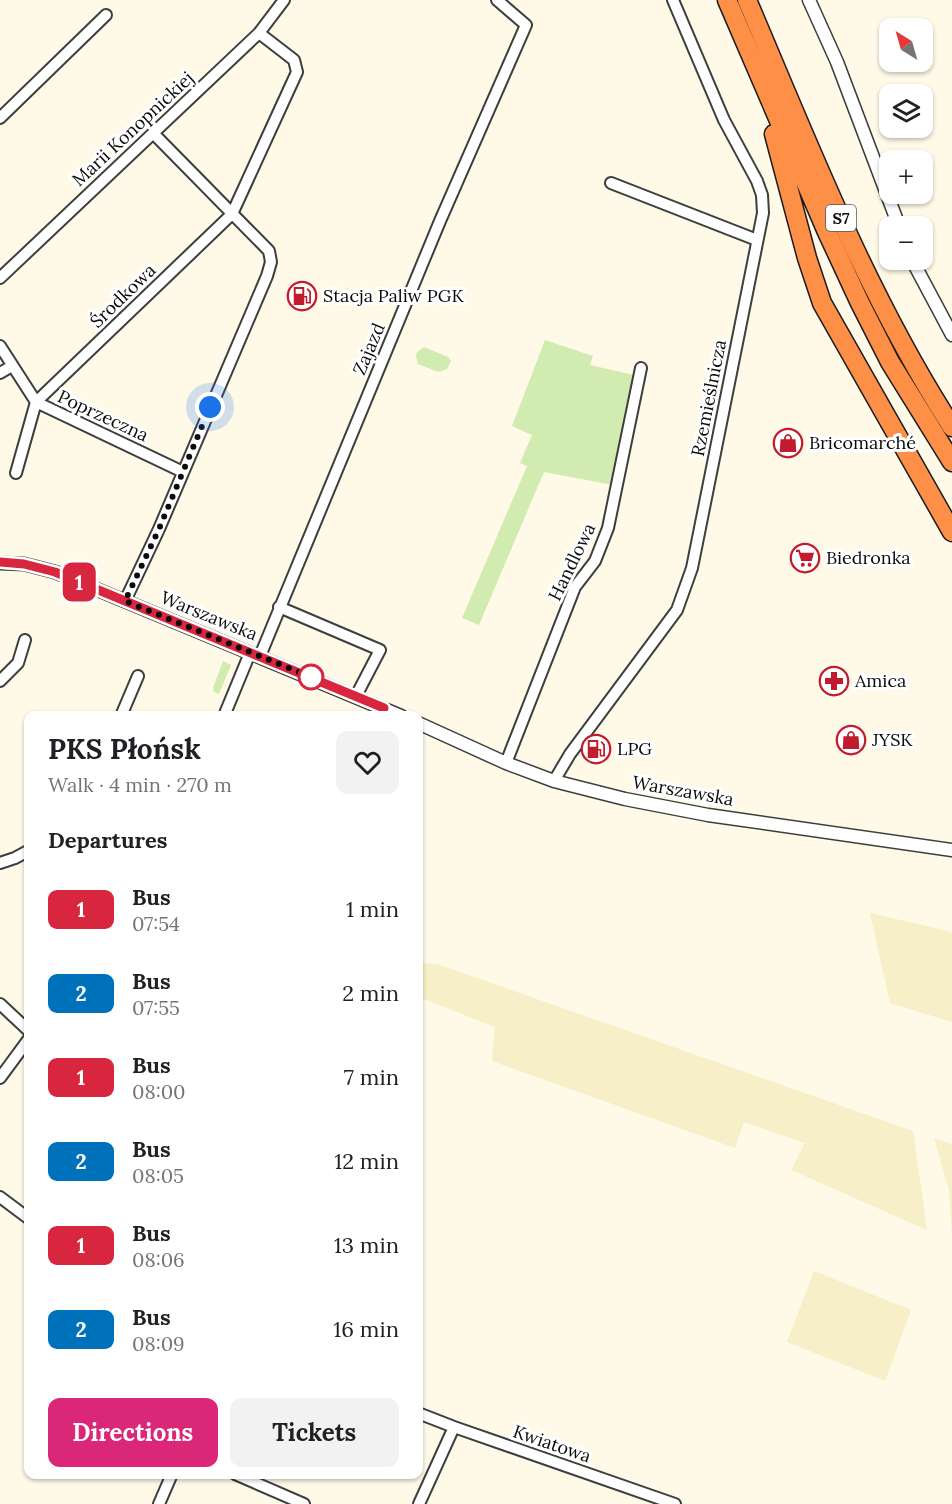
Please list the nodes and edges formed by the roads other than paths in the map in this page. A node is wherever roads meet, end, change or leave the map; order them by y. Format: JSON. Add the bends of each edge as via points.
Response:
{"nodes":[{"id":1,"x":284,"y":0,"type":"edge"},
{"id":2,"x":497,"y":0,"type":"edge"},
{"id":3,"x":673,"y":0,"type":"edge"},
{"id":4,"x":727,"y":0,"type":"edge"},
{"id":5,"x":747,"y":0,"type":"edge"},
{"id":6,"x":809,"y":0,"type":"edge"},
{"id":7,"x":106,"y":15,"type":"dead end"},
{"id":8,"x":259,"y":33,"type":"junction"},
{"id":9,"x":757,"y":71,"type":"junction"},
{"id":10,"x":0,"y":118,"type":"edge"},
{"id":11,"x":153,"y":133,"type":"junction"},
{"id":12,"x":611,"y":183,"type":"dead end"},
{"id":13,"x":232,"y":214,"type":"junction"},
{"id":14,"x":895,"y":216,"type":"edge"},
{"id":15,"x":757,"y":240,"type":"junction"},
{"id":16,"x":917,"y":270,"type":"edge"},
{"id":17,"x":0,"y":278,"type":"edge"},
{"id":18,"x":952,"y":335,"type":"edge"},
{"id":19,"x":0,"y":346,"type":"edge"},
{"id":20,"x":12,"y":366,"type":"junction"},
{"id":21,"x":641,"y":368,"type":"dead end"},
{"id":22,"x":0,"y":373,"type":"edge"},
{"id":23,"x":36,"y":402,"type":"junction"},
{"id":24,"x":952,"y":427,"type":"edge"},
{"id":25,"x":952,"y":462,"type":"edge"},
{"id":26,"x":183,"y":472,"type":"junction"},
{"id":27,"x":16,"y":473,"type":"dead end"},
{"id":28,"x":952,"y":532,"type":"edge"},
{"id":29,"x":0,"y":562,"type":"edge"},
{"id":30,"x":125,"y":601,"type":"junction"},
{"id":31,"x":279,"y":607,"type":"junction"},
{"id":32,"x":25,"y":640,"type":"dead end"},
{"id":33,"x":255,"y":654,"type":"junction"},
{"id":34,"x":138,"y":676,"type":"dead end"},
{"id":35,"x":0,"y":681,"type":"edge"},
{"id":36,"x":356,"y":696,"type":"junction"},
{"id":37,"x":123,"y":711,"type":"edge"},
{"id":38,"x":226,"y":711,"type":"edge"},
{"id":39,"x":390,"y":711,"type":"edge"},
{"id":40,"x":423,"y":725,"type":"edge"},
{"id":41,"x":506,"y":763,"type":"junction"},
{"id":42,"x":554,"y":781,"type":"junction"},
{"id":43,"x":952,"y":850,"type":"edge"},
{"id":44,"x":24,"y":853,"type":"edge"},
{"id":45,"x":0,"y":863,"type":"edge"},
{"id":46,"x":0,"y":1004,"type":"edge"},
{"id":47,"x":24,"y":1025,"type":"edge"},
{"id":48,"x":24,"y":1045,"type":"edge"},
{"id":49,"x":0,"y":1078,"type":"edge"},
{"id":50,"x":0,"y":1197,"type":"edge"},
{"id":51,"x":24,"y":1215,"type":"edge"},
{"id":52,"x":423,"y":1415,"type":"edge"},
{"id":53,"x":454,"y":1427,"type":"junction"},
{"id":54,"x":170,"y":1479,"type":"edge"},
{"id":55,"x":246,"y":1479,"type":"edge"},
{"id":56,"x":159,"y":1504,"type":"edge"},
{"id":57,"x":304,"y":1504,"type":"edge"},
{"id":58,"x":419,"y":1504,"type":"edge"},
{"id":59,"x":675,"y":1504,"type":"edge"}],
"edges":[{"from":1,"to":8,"type":"street","name":"Marii Konopnickiej"},
{"from":2,"to":31,"type":"street","name":"Zajazd","via":[[526,25]]},
{"from":3,"to":15,"type":"street","name":"Rzemieślnicza","via":[[724,120],[762,195]]},
{"from":4,"to":9,"type":"highway","number":"S7"},
{"from":5,"to":24,"type":"highway","number":"S7","via":[[876,296]]},
{"from":6,"to":14,"type":"street","via":[[837,62]]},
{"from":7,"to":10,"type":"street"},
{"from":8,"to":11,"type":"street","name":"Marii Konopnickiej"},
{"from":8,"to":13,"type":"street","via":[[294,60],[297,72]]},
{"from":9,"to":25,"type":"highway","number":"S7","via":[[860,303],[890,362]]},
{"from":9,"to":28,"type":"highway","via":[[822,303]]},
{"from":11,"to":13,"type":"street"},
{"from":11,"to":17,"type":"street","name":"Marii Konopnickiej"},
{"from":12,"to":15,"type":"street"},
{"from":13,"to":23,"type":"street","name":"Środkowa"},
{"from":13,"to":26,"type":"street","via":[[269,251],[271,262]]},
{"from":15,"to":42,"type":"street","name":"Rzemieślnicza","via":[[692,568],[677,610]]},
{"from":16,"to":18,"type":"street"},
{"from":19,"to":20,"type":"street","name":"Poprzeczna"},
{"from":20,"to":22,"type":"street"},
{"from":20,"to":23,"type":"street","name":"Poprzeczna"},
{"from":21,"to":41,"type":"street","name":"Handlowa","via":[[608,528],[595,561],[575,587]]},
{"from":23,"to":26,"type":"street","name":"Poprzeczna"},
{"from":23,"to":27,"type":"street"},
{"from":26,"to":30,"type":"street"},
{"from":29,"to":30,"type":"street","name":"Warszawska","via":[[55,572]]},
{"from":30,"to":33,"type":"street","name":"Warszawska"},
{"from":31,"to":33,"type":"street","name":"Zajazd"},
{"from":31,"to":36,"type":"street","via":[[380,650]]},
{"from":32,"to":35,"type":"street","via":[[18,663]]},
{"from":33,"to":36,"type":"street","name":"Warszawska"},
{"from":33,"to":38,"type":"street","name":"Zajazd"},
{"from":34,"to":37,"type":"street"},
{"from":36,"to":39,"type":"street","name":"Warszawska"},
{"from":40,"to":41,"type":"street","name":"Warszawska"},
{"from":41,"to":42,"type":"street","name":"Warszawska"},
{"from":42,"to":43,"type":"street","name":"Warszawska","via":[[708,815]]},
{"from":44,"to":45,"type":"street"},
{"from":46,"to":47,"type":"street"},
{"from":48,"to":49,"type":"street"},
{"from":50,"to":51,"type":"street"},
{"from":52,"to":53,"type":"street","name":"Kwiatowa"},
{"from":53,"to":58,"type":"street"},
{"from":53,"to":59,"type":"street","name":"Kwiatowa"},
{"from":54,"to":56,"type":"street"},
{"from":55,"to":57,"type":"street"}]}
